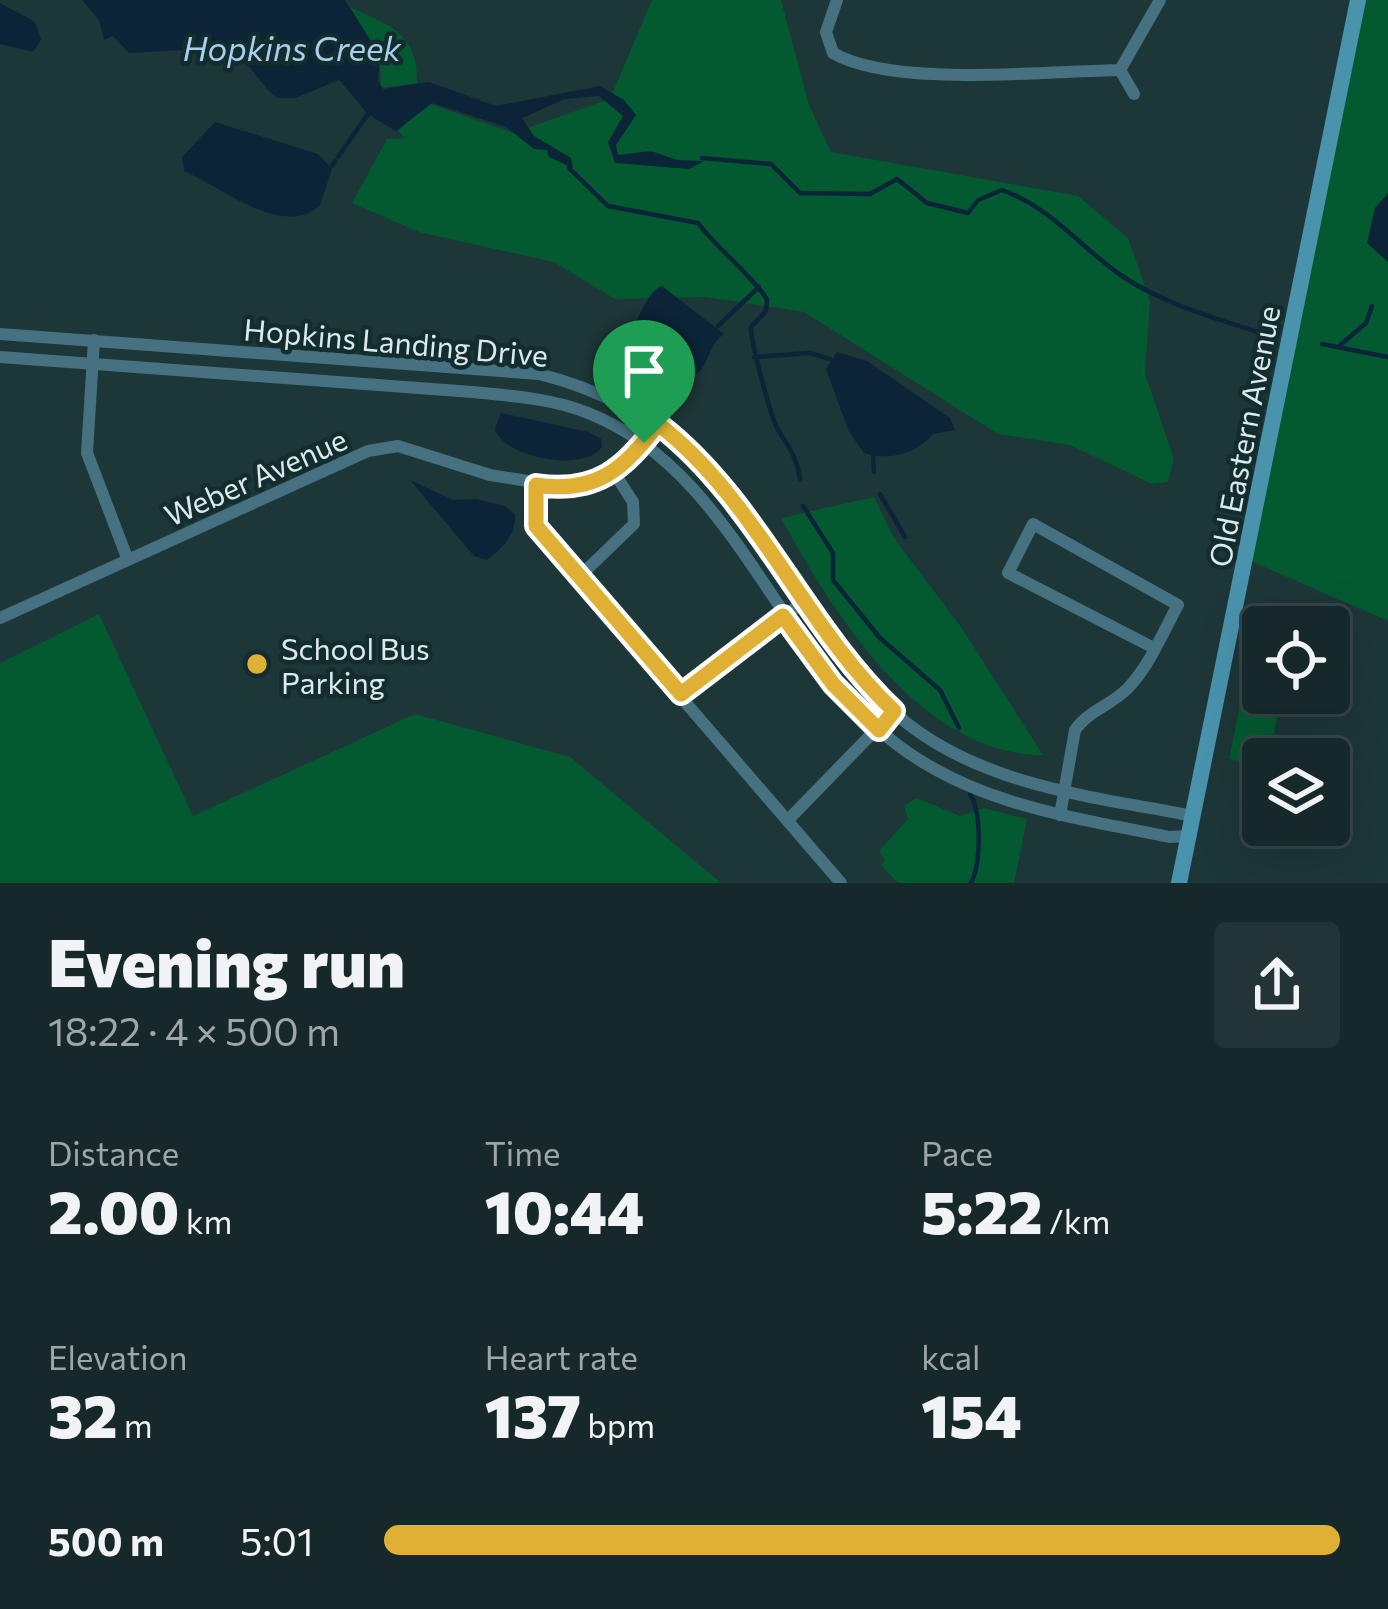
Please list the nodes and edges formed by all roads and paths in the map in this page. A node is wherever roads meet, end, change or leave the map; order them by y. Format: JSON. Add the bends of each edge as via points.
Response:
{"nodes":[{"id":1,"x":836,"y":0,"type":"edge"},
{"id":2,"x":1160,"y":0,"type":"edge"},
{"id":3,"x":1358,"y":0,"type":"edge"},
{"id":4,"x":1120,"y":70,"type":"junction"},
{"id":5,"x":1134,"y":94,"type":"dead end"},
{"id":6,"x":0,"y":334,"type":"edge"},
{"id":7,"x":94,"y":340,"type":"junction"},
{"id":8,"x":0,"y":357,"type":"edge"},
{"id":9,"x":92,"y":363,"type":"junction"},
{"id":10,"x":658,"y":424,"type":"junction"},
{"id":11,"x":644,"y":443,"type":"junction"},
{"id":12,"x":615,"y":474,"type":"junction"},
{"id":13,"x":536,"y":485,"type":"junction"},
{"id":14,"x":128,"y":560,"type":"junction"},
{"id":15,"x":580,"y":577,"type":"junction"},
{"id":16,"x":803,"y":602,"type":"junction"},
{"id":17,"x":783,"y":616,"type":"junction"},
{"id":18,"x":0,"y":618,"type":"edge"},
{"id":19,"x":1154,"y":648,"type":"junction"},
{"id":20,"x":681,"y":694,"type":"junction"},
{"id":21,"x":894,"y":711,"type":"junction"},
{"id":22,"x":879,"y":730,"type":"junction"},
{"id":23,"x":1065,"y":790,"type":"junction"},
{"id":24,"x":1060,"y":814,"type":"junction"},
{"id":25,"x":1193,"y":815,"type":"junction"},
{"id":26,"x":788,"y":819,"type":"junction"},
{"id":27,"x":1189,"y":836,"type":"junction"},
{"id":28,"x":841,"y":883,"type":"edge"},
{"id":29,"x":1179,"y":883,"type":"edge"}],
"edges":[{"from":1,"to":4,"type":"street","via":[[828,45],[868,68]]},
{"from":2,"to":4,"type":"street"},
{"from":3,"to":25,"type":"street","name":"Old Eastern Avenue"},
{"from":4,"to":5,"type":"street"},
{"from":6,"to":7,"type":"street","name":"Hopkins Landing Drive"},
{"from":7,"to":9,"type":"street"},
{"from":7,"to":10,"type":"street","name":"Hopkins Landing Drive","via":[[539,374],[620,400]]},
{"from":8,"to":9,"type":"street","name":"Hopkins Landing Drive"},
{"from":9,"to":11,"type":"street","name":"Hopkins Landing Drive","via":[[545,400]]},
{"from":9,"to":14,"type":"street","via":[[87,454]]},
{"from":10,"to":11,"type":"street"},
{"from":10,"to":16,"type":"street","name":"Hopkins Landing Drive","via":[[724,491]]},
{"from":11,"to":12,"type":"street"},
{"from":11,"to":17,"type":"street","name":"Hopkins Landing Drive","via":[[688,483]]},
{"from":12,"to":13,"type":"street","name":"Weber Avenue","via":[[572,488]]},
{"from":12,"to":15,"type":"street","via":[[633,502],[634,524]]},
{"from":13,"to":14,"type":"street","name":"Weber Avenue","via":[[384,447]]},
{"from":13,"to":15,"type":"street","via":[[536,526]]},
{"from":14,"to":18,"type":"street","name":"Weber Avenue"},
{"from":15,"to":20,"type":"street"},
{"from":16,"to":17,"type":"street"},
{"from":16,"to":21,"type":"street","name":"Hopkins Landing Drive"},
{"from":17,"to":20,"type":"street"},
{"from":17,"to":22,"type":"street","name":"Hopkins Landing Drive"},
{"from":19,"to":19,"type":"street","via":[[1178,604],[1033,524],[1008,573]]},
{"from":19,"to":23,"type":"street","via":[[1124,693],[1075,730]]},
{"from":20,"to":26,"type":"street"},
{"from":21,"to":22,"type":"street"},
{"from":21,"to":23,"type":"street","name":"Hopkins Landing Drive","via":[[975,765]]},
{"from":22,"to":24,"type":"street","name":"Hopkins Landing Drive","via":[[975,791]]},
{"from":22,"to":26,"type":"street"},
{"from":23,"to":24,"type":"street"},
{"from":23,"to":25,"type":"street","name":"Hopkins Landing Drive"},
{"from":24,"to":27,"type":"street","name":"Hopkins Landing Drive"},
{"from":25,"to":27,"type":"street","name":"Old Eastern Avenue"},
{"from":26,"to":28,"type":"street"},
{"from":27,"to":29,"type":"street","name":"Old Eastern Avenue"}]}
